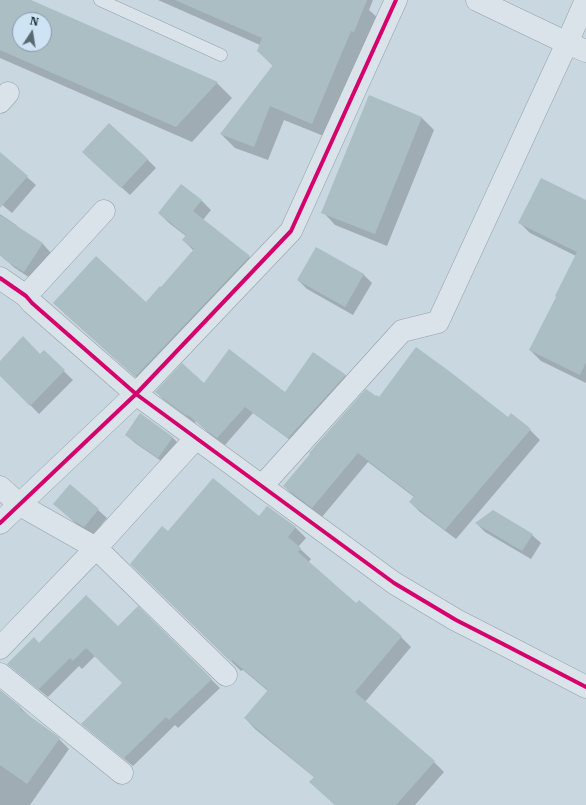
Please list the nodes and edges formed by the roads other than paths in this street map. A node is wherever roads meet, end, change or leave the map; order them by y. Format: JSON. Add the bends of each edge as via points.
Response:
{"nodes":[{"id":1,"x":100,"y":0,"type":"edge"},
{"id":2,"x":396,"y":0,"type":"edge"},
{"id":3,"x":477,"y":0,"type":"edge"},
{"id":4,"x":586,"y":0,"type":"edge"},
{"id":5,"x":577,"y":47,"type":"edge"},
{"id":6,"x":221,"y":55,"type":"dead end"},
{"id":7,"x":104,"y":211,"type":"dead end"},
{"id":8,"x":0,"y":278,"type":"edge"},
{"id":9,"x":26,"y":296,"type":"junction"},
{"id":10,"x":136,"y":394,"type":"junction"},
{"id":11,"x":196,"y":438,"type":"junction"},
{"id":12,"x":0,"y":486,"type":"edge"},
{"id":13,"x":262,"y":486,"type":"junction"},
{"id":14,"x":20,"y":505,"type":"junction"},
{"id":15,"x":0,"y":523,"type":"edge"},
{"id":16,"x":96,"y":548,"type":"junction"},
{"id":17,"x":0,"y":648,"type":"edge"},
{"id":18,"x":0,"y":674,"type":"edge"},
{"id":19,"x":226,"y":675,"type":"dead end"},
{"id":20,"x":586,"y":687,"type":"edge"},
{"id":21,"x":122,"y":773,"type":"dead end"}],
"edges":[{"from":1,"to":6,"type":"lane"},
{"from":2,"to":10,"type":"street","via":[[292,231]]},
{"from":3,"to":5,"type":"street"},
{"from":4,"to":5,"type":"street"},
{"from":5,"to":13,"type":"street","via":[[438,322],[402,331]]},
{"from":7,"to":9,"type":"street"},
{"from":8,"to":9,"type":"street"},
{"from":9,"to":10,"type":"street"},
{"from":10,"to":11,"type":"street"},
{"from":10,"to":14,"type":"street"},
{"from":11,"to":13,"type":"street"},
{"from":11,"to":16,"type":"street"},
{"from":12,"to":14,"type":"street"},
{"from":13,"to":20,"type":"street","via":[[394,583],[456,620]]},
{"from":14,"to":15,"type":"street"},
{"from":14,"to":16,"type":"street"},
{"from":16,"to":17,"type":"street"},
{"from":16,"to":19,"type":"street"},
{"from":18,"to":21,"type":"street"}]}
